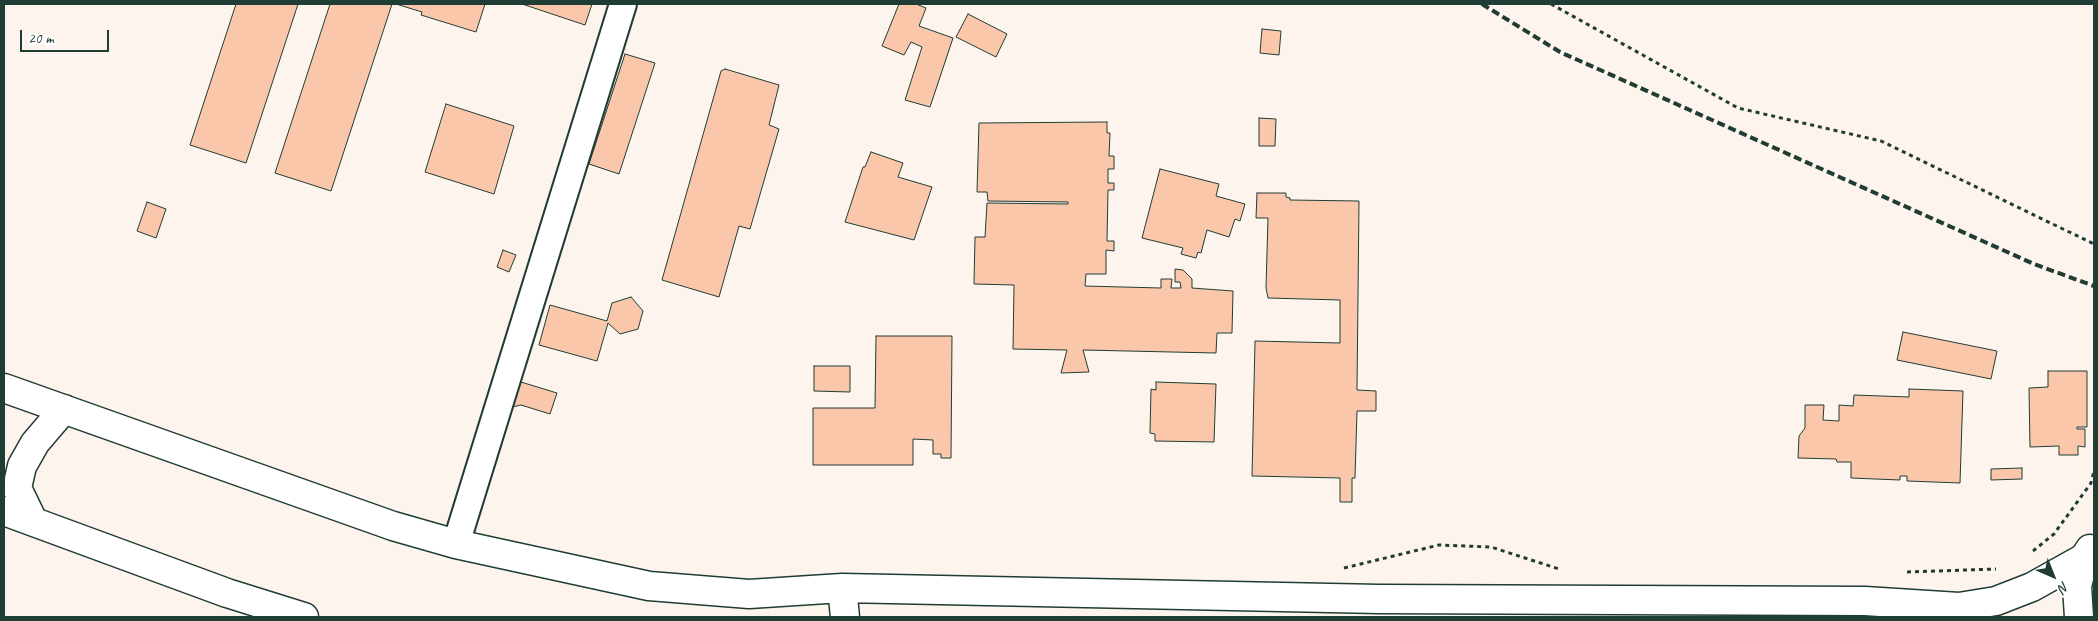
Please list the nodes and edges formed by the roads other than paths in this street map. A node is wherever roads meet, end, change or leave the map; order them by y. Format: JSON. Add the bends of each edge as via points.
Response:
{"nodes":[{"id":1,"x":624,"y":4,"type":"edge"},
{"id":2,"x":4,"y":388,"type":"edge"},
{"id":3,"x":64,"y":409,"type":"junction"},
{"id":4,"x":4,"y":511,"type":"edge"},
{"id":5,"x":34,"y":521,"type":"junction"},
{"id":6,"x":456,"y":544,"type":"junction"},
{"id":7,"x":2089,"y":551,"type":"edge"},
{"id":8,"x":842,"y":588,"type":"junction"},
{"id":9,"x":227,"y":594,"type":"junction"},
{"id":10,"x":252,"y":617,"type":"edge"},
{"id":11,"x":304,"y":617,"type":"edge"},
{"id":12,"x":845,"y":617,"type":"edge"},
{"id":13,"x":2080,"y":617,"type":"edge"}],
"edges":[{"from":1,"to":6,"type":"street"},
{"from":2,"to":3,"type":"main road"},
{"from":3,"to":5,"type":"main road","via":[[35,443],[22,466],[17,488]]},
{"from":3,"to":6,"type":"main road","via":[[385,523]]},
{"from":4,"to":5,"type":"main road"},
{"from":5,"to":9,"type":"main road"},
{"from":6,"to":8,"type":"main road","via":[[649,586],[748,594]]},
{"from":7,"to":8,"type":"main road","via":[[2032,587],[1996,601],[1959,607],[1865,601],[1379,599]]},
{"from":7,"to":13,"type":"main road","via":[[2077,586]]},
{"from":8,"to":12,"type":"main road"},
{"from":9,"to":10,"type":"main road"},
{"from":9,"to":11,"type":"main road"}]}
